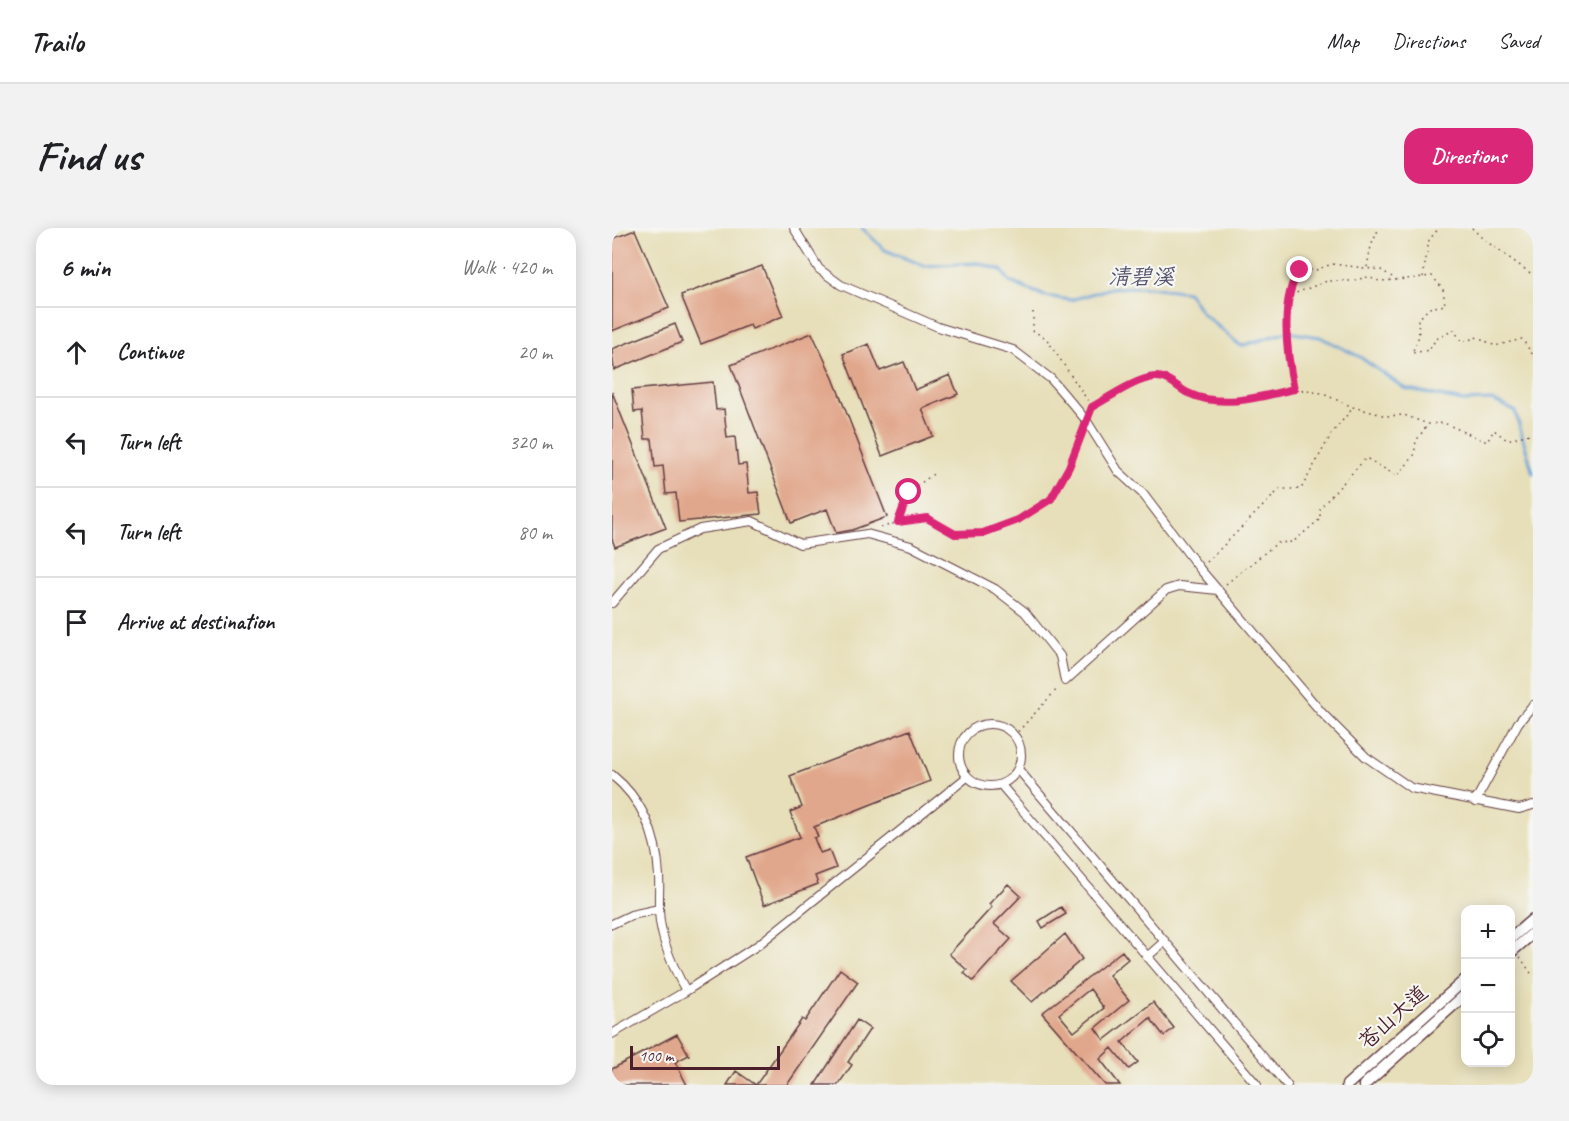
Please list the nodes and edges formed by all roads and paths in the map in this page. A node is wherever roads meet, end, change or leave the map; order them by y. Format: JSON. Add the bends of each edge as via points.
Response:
{"nodes":[{"id":1,"x":794,"y":228,"type":"edge"},
{"id":2,"x":1379,"y":228,"type":"edge"},
{"id":3,"x":1439,"y":228,"type":"edge"},
{"id":4,"x":1472,"y":228,"type":"edge"},
{"id":5,"x":1367,"y":268,"type":"junction"},
{"id":6,"x":1533,"y":275,"type":"edge"},
{"id":7,"x":1423,"y":277,"type":"junction"},
{"id":8,"x":1397,"y":280,"type":"junction"},
{"id":9,"x":1290,"y":295,"type":"junction"},
{"id":10,"x":1033,"y":312,"type":"dead end"},
{"id":11,"x":1533,"y":355,"type":"edge"},
{"id":12,"x":1294,"y":389,"type":"junction"},
{"id":13,"x":1092,"y":407,"type":"junction"},
{"id":14,"x":1353,"y":407,"type":"junction"},
{"id":15,"x":1086,"y":420,"type":"junction"},
{"id":16,"x":1428,"y":424,"type":"junction"},
{"id":17,"x":1533,"y":433,"type":"edge"},
{"id":18,"x":936,"y":472,"type":"dead end"},
{"id":19,"x":898,"y":522,"type":"junction"},
{"id":20,"x":867,"y":534,"type":"junction"},
{"id":21,"x":1200,"y":569,"type":"junction"},
{"id":22,"x":1218,"y":590,"type":"junction"},
{"id":23,"x":612,"y":603,"type":"edge"},
{"id":24,"x":1065,"y":681,"type":"junction"},
{"id":25,"x":1533,"y":705,"type":"edge"},
{"id":26,"x":1014,"y":736,"type":"junction"},
{"id":27,"x":1018,"y":769,"type":"junction"},
{"id":28,"x":612,"y":775,"type":"edge"},
{"id":29,"x":967,"y":777,"type":"junction"},
{"id":30,"x":1001,"y":785,"type":"junction"},
{"id":31,"x":1475,"y":802,"type":"junction"},
{"id":32,"x":1533,"y":805,"type":"edge"},
{"id":33,"x":659,"y":909,"type":"junction"},
{"id":34,"x":1533,"y":919,"type":"edge"},
{"id":35,"x":612,"y":924,"type":"edge"},
{"id":36,"x":1533,"y":933,"type":"edge"},
{"id":37,"x":1165,"y":941,"type":"junction"},
{"id":38,"x":1515,"y":943,"type":"edge"},
{"id":39,"x":1515,"y":945,"type":"edge"},
{"id":40,"x":1515,"y":951,"type":"edge"},
{"id":41,"x":1147,"y":957,"type":"junction"},
{"id":42,"x":1533,"y":976,"type":"edge"},
{"id":43,"x":1461,"y":984,"type":"edge"},
{"id":44,"x":686,"y":991,"type":"junction"},
{"id":45,"x":1461,"y":998,"type":"edge"},
{"id":46,"x":612,"y":1034,"type":"edge"},
{"id":47,"x":1404,"y":1041,"type":"junction"},
{"id":48,"x":1257,"y":1085,"type":"edge"},
{"id":49,"x":1287,"y":1085,"type":"edge"},
{"id":50,"x":1347,"y":1085,"type":"edge"},
{"id":51,"x":1364,"y":1085,"type":"edge"}],
"edges":[{"from":1,"to":15,"type":"street","via":[[819,269],[841,285],[938,327],[1013,350],[1051,379]]},
{"from":2,"to":5,"type":"path"},
{"from":3,"to":7,"type":"path","via":[[1430,240]]},
{"from":4,"to":6,"type":"path"},
{"from":5,"to":8,"type":"path","via":[[1381,270]]},
{"from":5,"to":9,"type":"path","via":[[1332,264],[1300,270],[1290,283]]},
{"from":7,"to":8,"type":"path"},
{"from":7,"to":11,"type":"path","via":[[1432,276],[1443,289],[1445,305],[1429,308],[1418,320],[1419,336],[1412,353],[1429,350],[1436,339],[1454,330],[1462,342],[1478,337],[1495,346],[1522,339]]},
{"from":8,"to":9,"type":"path","via":[[1368,277],[1327,281]]},
{"from":9,"to":12,"type":"path","via":[[1288,359]]},
{"from":10,"to":13,"type":"path","via":[[1033,331],[1046,338]]},
{"from":12,"to":13,"type":"path","via":[[1226,401],[1189,394],[1169,380],[1155,377]]},
{"from":12,"to":14,"type":"path","via":[[1321,393]]},
{"from":13,"to":15,"type":"path"},
{"from":14,"to":16,"type":"path","via":[[1386,416],[1404,415]]},
{"from":14,"to":21,"type":"path","via":[[1332,433],[1301,489],[1280,489]]},
{"from":15,"to":19,"type":"path","via":[[1069,467],[1051,499],[1018,520],[983,533],[955,534],[927,518]]},
{"from":15,"to":21,"type":"street","via":[[1118,471],[1143,494]]},
{"from":16,"to":17,"type":"path","via":[[1444,423],[1487,442],[1494,430],[1507,440]]},
{"from":16,"to":22,"type":"path","via":[[1416,441],[1414,456],[1397,476],[1366,459],[1320,508],[1320,519],[1293,542],[1277,543]]},
{"from":18,"to":19,"type":"path","via":[[906,494]]},
{"from":19,"to":20,"type":"path"},
{"from":20,"to":23,"type":"street","via":[[800,544],[752,521],[700,529],[658,549]]},
{"from":20,"to":24,"type":"street","via":[[911,546],[995,589],[1025,612],[1060,656]]},
{"from":21,"to":22,"type":"street"},
{"from":22,"to":24,"type":"street","via":[[1179,586],[1166,590]]},
{"from":22,"to":31,"type":"street","via":[[1322,713],[1366,757],[1411,788]]},
{"from":24,"to":26,"type":"path"},
{"from":25,"to":31,"type":"street","via":[[1518,723]]},
{"from":26,"to":27,"type":"street","via":[[1020,746]]},
{"from":26,"to":29,"type":"street","via":[[994,724],[971,730],[958,752]]},
{"from":27,"to":30,"type":"street"},
{"from":27,"to":37,"type":"street"},
{"from":28,"to":33,"type":"street","via":[[633,795],[648,821],[657,857]]},
{"from":29,"to":30,"type":"street","via":[[982,786]]},
{"from":29,"to":44,"type":"street","via":[[758,945]]},
{"from":30,"to":41,"type":"street"},
{"from":31,"to":32,"type":"street","via":[[1519,810]]},
{"from":33,"to":35,"type":"street"},
{"from":33,"to":44,"type":"street","via":[[672,965]]},
{"from":34,"to":38,"type":"main road"},
{"from":36,"to":39,"type":"main road"},
{"from":37,"to":41,"type":"street"},
{"from":37,"to":49,"type":"street"},
{"from":40,"to":42,"type":"path"},
{"from":41,"to":48,"type":"street"},
{"from":43,"to":47,"type":"main road","name":"苍山大道"},
{"from":44,"to":46,"type":"street"},
{"from":45,"to":47,"type":"main road","name":"苍山大道"},
{"from":47,"to":50,"type":"main road","name":"苍山大道"},
{"from":47,"to":51,"type":"main road","name":"苍山大道"}]}
